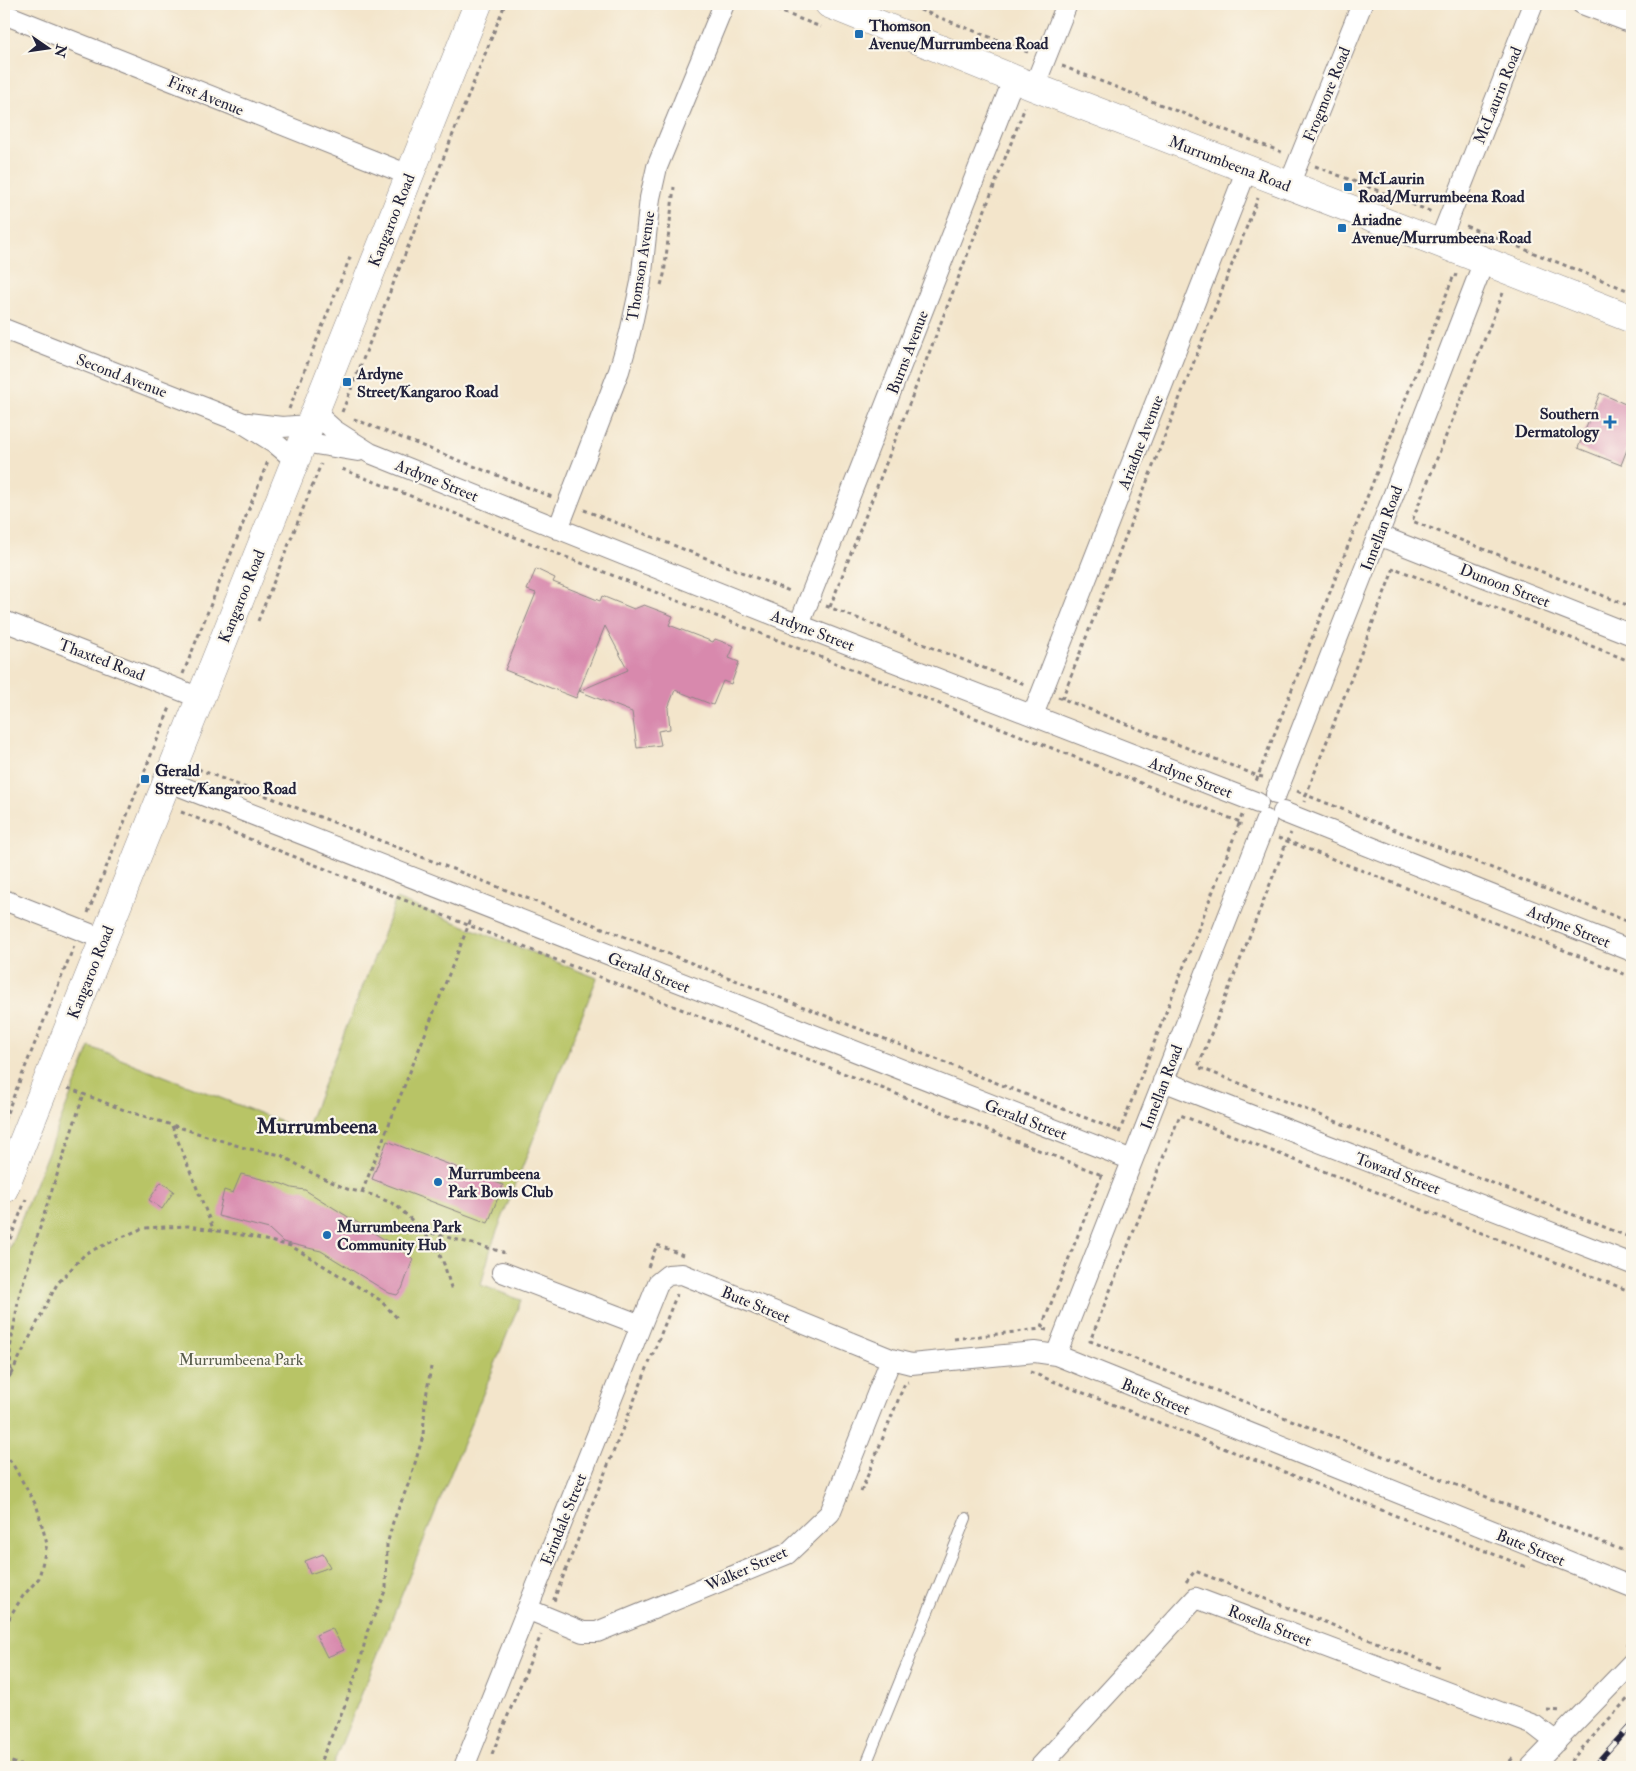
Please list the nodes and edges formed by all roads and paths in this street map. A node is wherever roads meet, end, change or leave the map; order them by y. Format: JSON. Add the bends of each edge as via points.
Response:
{"nodes":[{"id":1,"x":478,"y":4,"type":"edge"},
{"id":2,"x":505,"y":4,"type":"edge"},
{"id":3,"x":724,"y":4,"type":"edge"},
{"id":4,"x":830,"y":4,"type":"edge"},
{"id":5,"x":905,"y":4,"type":"edge"},
{"id":6,"x":1067,"y":4,"type":"edge"},
{"id":7,"x":1362,"y":4,"type":"edge"},
{"id":8,"x":1533,"y":4,"type":"edge"},
{"id":9,"x":1582,"y":4,"type":"edge"},
{"id":10,"x":4,"y":14,"type":"edge"},
{"id":11,"x":1632,"y":23,"type":"edge"},
{"id":12,"x":1045,"y":59,"type":"junction"},
{"id":13,"x":1024,"y":91,"type":"junction"},
{"id":14,"x":1300,"y":160,"type":"junction"},
{"id":15,"x":1247,"y":169,"type":"junction"},
{"id":16,"x":409,"y":175,"type":"junction"},
{"id":17,"x":1289,"y":185,"type":"junction"},
{"id":18,"x":1258,"y":198,"type":"dead end"},
{"id":19,"x":1443,"y":231,"type":"junction"},
{"id":20,"x":352,"y":252,"type":"dead end"},
{"id":21,"x":1484,"y":261,"type":"junction"},
{"id":22,"x":1632,"y":292,"type":"edge"},
{"id":23,"x":1510,"y":296,"type":"dead end"},
{"id":24,"x":1632,"y":319,"type":"edge"},
{"id":25,"x":4,"y":329,"type":"edge"},
{"id":26,"x":305,"y":435,"type":"junction"},
{"id":27,"x":341,"y":468,"type":"dead end"},
{"id":28,"x":558,"y":529,"type":"junction"},
{"id":29,"x":1378,"y":535,"type":"junction"},
{"id":30,"x":830,"y":607,"type":"dead end"},
{"id":31,"x":1632,"y":607,"type":"edge"},
{"id":32,"x":4,"y":621,"type":"edge"},
{"id":33,"x":256,"y":624,"type":"dead end"},
{"id":34,"x":799,"y":625,"type":"junction"},
{"id":35,"x":1632,"y":635,"type":"edge"},
{"id":36,"x":1632,"y":662,"type":"edge"},
{"id":37,"x":189,"y":693,"type":"junction"},
{"id":38,"x":1062,"y":699,"type":"dead end"},
{"id":39,"x":1033,"y":715,"type":"junction"},
{"id":40,"x":202,"y":760,"type":"dead end"},
{"id":41,"x":198,"y":769,"type":"junction"},
{"id":42,"x":178,"y":786,"type":"junction"},
{"id":43,"x":1271,"y":807,"type":"junction"},
{"id":44,"x":181,"y":812,"type":"dead end"},
{"id":45,"x":4,"y":900,"type":"edge"},
{"id":46,"x":477,"y":904,"type":"junction"},
{"id":47,"x":1632,"y":923,"type":"edge"},
{"id":48,"x":469,"y":925,"type":"junction"},
{"id":49,"x":92,"y":935,"type":"junction"},
{"id":50,"x":1632,"y":951,"type":"edge"},
{"id":51,"x":1632,"y":977,"type":"edge"},
{"id":52,"x":1163,"y":1081,"type":"junction"},
{"id":53,"x":4,"y":1120,"type":"edge"},
{"id":54,"x":172,"y":1125,"type":"junction"},
{"id":55,"x":1119,"y":1131,"type":"junction"},
{"id":56,"x":1111,"y":1152,"type":"junction"},
{"id":57,"x":1132,"y":1160,"type":"junction"},
{"id":58,"x":1102,"y":1175,"type":"junction"},
{"id":59,"x":5,"y":1182,"type":"edge"},
{"id":60,"x":362,"y":1192,"type":"junction"},
{"id":61,"x":214,"y":1230,"type":"junction"},
{"id":62,"x":424,"y":1231,"type":"junction"},
{"id":63,"x":1632,"y":1238,"type":"edge"},
{"id":64,"x":684,"y":1255,"type":"dead end"},
{"id":65,"x":1632,"y":1264,"type":"edge"},
{"id":66,"x":646,"y":1271,"type":"dead end"},
{"id":67,"x":502,"y":1272,"type":"joint"},
{"id":68,"x":668,"y":1275,"type":"joint"},
{"id":69,"x":452,"y":1291,"type":"dead end"},
{"id":70,"x":1632,"y":1292,"type":"edge"},
{"id":71,"x":677,"y":1293,"type":"dead end"},
{"id":72,"x":399,"y":1320,"type":"dead end"},
{"id":73,"x":641,"y":1326,"type":"junction"},
{"id":74,"x":1041,"y":1329,"type":"junction"},
{"id":75,"x":1065,"y":1332,"type":"junction"},
{"id":76,"x":947,"y":1340,"type":"dead end"},
{"id":77,"x":1090,"y":1341,"type":"junction"},
{"id":78,"x":1056,"y":1355,"type":"junction"},
{"id":79,"x":891,"y":1359,"type":"junction"},
{"id":80,"x":431,"y":1368,"type":"dead end"},
{"id":81,"x":1023,"y":1369,"type":"dead end"},
{"id":82,"x":11,"y":1374,"type":"junction"},
{"id":83,"x":914,"y":1382,"type":"dead end"},
{"id":84,"x":4,"y":1384,"type":"edge"},
{"id":85,"x":4,"y":1453,"type":"edge"},
{"id":86,"x":860,"y":1494,"type":"dead end"},
{"id":87,"x":966,"y":1518,"type":"dead end"},
{"id":88,"x":1632,"y":1554,"type":"edge"},
{"id":89,"x":1531,"y":1569,"type":"dead end"},
{"id":90,"x":1182,"y":1586,"type":"dead end"},
{"id":91,"x":1632,"y":1587,"type":"edge"},
{"id":92,"x":562,"y":1602,"type":"dead end"},
{"id":93,"x":526,"y":1609,"type":"junction"},
{"id":94,"x":4,"y":1635,"type":"edge"},
{"id":95,"x":548,"y":1638,"type":"dead end"},
{"id":96,"x":1632,"y":1663,"type":"edge"},
{"id":97,"x":1441,"y":1668,"type":"dead end"},
{"id":98,"x":1632,"y":1694,"type":"edge"},
{"id":99,"x":1556,"y":1742,"type":"junction"},
{"id":100,"x":490,"y":1758,"type":"dead end"},
{"id":101,"x":4,"y":1759,"type":"edge"},
{"id":102,"x":25,"y":1767,"type":"edge"},
{"id":103,"x":318,"y":1767,"type":"edge"},
{"id":104,"x":464,"y":1767,"type":"edge"},
{"id":105,"x":865,"y":1767,"type":"edge"},
{"id":106,"x":1040,"y":1767,"type":"edge"},
{"id":107,"x":1531,"y":1767,"type":"edge"},
{"id":108,"x":1565,"y":1767,"type":"edge"}],
"edges":[{"from":1,"to":16,"type":"street","name":"Kangaroo Road"},
{"from":2,"to":26,"type":"path"},
{"from":3,"to":28,"type":"street","name":"Thomson Avenue","via":[[657,167],[650,198],[641,282],[630,333],[619,371]]},
{"from":4,"to":13,"type":"street","name":"Murrumbeena Road"},
{"from":5,"to":12,"type":"path"},
{"from":6,"to":12,"type":"street","name":"Burns Avenue"},
{"from":7,"to":14,"type":"street","name":"Frogmore Road"},
{"from":8,"to":19,"type":"street","name":"McLaurin Road"},
{"from":9,"to":11,"type":"street"},
{"from":10,"to":16,"type":"street","name":"First Avenue"},
{"from":12,"to":13,"type":"street","name":"Burns Avenue"},
{"from":12,"to":14,"type":"path"},
{"from":13,"to":15,"type":"street","name":"Murrumbeena Road"},
{"from":13,"to":30,"type":"path"},
{"from":13,"to":34,"type":"street","name":"Burns Avenue"},
{"from":14,"to":17,"type":"street","name":"Frogmore Road"},
{"from":14,"to":19,"type":"path"},
{"from":15,"to":17,"type":"street","name":"Murrumbeena Road"},
{"from":15,"to":39,"type":"street","name":"Ariadne Avenue"},
{"from":16,"to":26,"type":"street","name":"Kangaroo Road"},
{"from":17,"to":19,"type":"street","name":"Murrumbeena Road"},
{"from":18,"to":38,"type":"path"},
{"from":19,"to":21,"type":"street","name":"Murrumbeena Road"},
{"from":19,"to":22,"type":"path"},
{"from":20,"to":26,"type":"path"},
{"from":21,"to":24,"type":"street","name":"Murrumbeena Road"},
{"from":21,"to":29,"type":"street","name":"Innellan Road"},
{"from":23,"to":31,"type":"path","via":[[1502,293],[1412,521]]},
{"from":25,"to":26,"type":"street","name":"Second Avenue","via":[[241,422]]},
{"from":26,"to":28,"type":"street","name":"Ardyne Street","via":[[370,453]]},
{"from":26,"to":33,"type":"path"},
{"from":26,"to":37,"type":"street","name":"Kangaroo Road"},
{"from":26,"to":37,"type":"path"},
{"from":27,"to":55,"type":"path","via":[[1240,823]]},
{"from":28,"to":34,"type":"street","name":"Ardyne Street"},
{"from":29,"to":35,"type":"street","name":"Dunoon Street"},
{"from":29,"to":43,"type":"street","name":"Innellan Road"},
{"from":32,"to":37,"type":"street","name":"Thaxted Road"},
{"from":34,"to":39,"type":"street","name":"Ardyne Street"},
{"from":36,"to":47,"type":"path","via":[[1394,568],[1306,795]]},
{"from":37,"to":42,"type":"street","name":"Kangaroo Road"},
{"from":37,"to":49,"type":"path"},
{"from":39,"to":43,"type":"street","name":"Ardyne Street"},
{"from":40,"to":41,"type":"path"},
{"from":41,"to":42,"type":"path"},
{"from":41,"to":55,"type":"path"},
{"from":42,"to":46,"type":"street","name":"Gerald Street"},
{"from":42,"to":49,"type":"street","name":"Kangaroo Road"},
{"from":43,"to":50,"type":"street","name":"Ardyne Street"},
{"from":43,"to":52,"type":"street","name":"Innellan Road"},
{"from":44,"to":48,"type":"path"},
{"from":45,"to":49,"type":"street"},
{"from":46,"to":48,"type":"path"},
{"from":46,"to":56,"type":"street","name":"Gerald Street"},
{"from":48,"to":58,"type":"path"},
{"from":48,"to":60,"type":"path"},
{"from":49,"to":53,"type":"path"},
{"from":49,"to":59,"type":"street","name":"Kangaroo Road"},
{"from":51,"to":63,"type":"path","via":[[1287,841],[1198,1067]]},
{"from":52,"to":57,"type":"street","name":"Innellan Road"},
{"from":52,"to":65,"type":"street","name":"Toward Street"},
{"from":54,"to":60,"type":"path","via":[[245,1148],[281,1155],[312,1173]]},
{"from":54,"to":61,"type":"path"},
{"from":54,"to":82,"type":"path","via":[[84,1094],[20,1296],[10,1349]]},
{"from":55,"to":56,"type":"path"},
{"from":56,"to":57,"type":"street","name":"Gerald Street"},
{"from":56,"to":58,"type":"path"},
{"from":57,"to":75,"type":"street","name":"Innellan Road"},
{"from":58,"to":74,"type":"path"},
{"from":60,"to":62,"type":"path","via":[[396,1205]]},
{"from":61,"to":72,"type":"path","via":[[291,1246],[380,1300]]},
{"from":61,"to":82,"type":"path","via":[[188,1226],[142,1228],[86,1253],[57,1284]]},
{"from":62,"to":67,"type":"path","via":[[503,1252]]},
{"from":62,"to":69,"type":"path","via":[[437,1249]]},
{"from":64,"to":66,"type":"path","via":[[657,1245]]},
{"from":67,"to":73,"type":"street"},
{"from":68,"to":73,"type":"street","name":"Erindale Street","via":[[658,1283]]},
{"from":68,"to":79,"type":"street","name":"Bute Street","via":[[682,1274]]},
{"from":70,"to":77,"type":"path","via":[[1180,1115]]},
{"from":71,"to":92,"type":"path","via":[[554,1600]]},
{"from":73,"to":93,"type":"street","name":"Erindale Street"},
{"from":74,"to":75,"type":"path"},
{"from":74,"to":76,"type":"path"},
{"from":75,"to":77,"type":"path"},
{"from":75,"to":78,"type":"street","name":"Innellan Road"},
{"from":77,"to":88,"type":"path"},
{"from":78,"to":79,"type":"street","name":"Bute Street","via":[[1036,1352],[912,1364]]},
{"from":78,"to":91,"type":"street","name":"Bute Street"},
{"from":79,"to":93,"type":"street","name":"Walker Street","via":[[830,1513],[787,1554],[597,1632],[583,1632]]},
{"from":80,"to":103,"type":"path","via":[[423,1436],[387,1545],[386,1589],[367,1632],[345,1706]]},
{"from":81,"to":89,"type":"path"},
{"from":82,"to":84,"type":"path"},
{"from":83,"to":86,"type":"path","via":[[905,1383]]},
{"from":85,"to":94,"type":"path","via":[[37,1507],[47,1544],[39,1578],[10,1616]]},
{"from":87,"to":105,"type":"lane"},
{"from":90,"to":97,"type":"path","via":[[1195,1571]]},
{"from":93,"to":104,"type":"street","name":"Erindale Street"},
{"from":95,"to":100,"type":"path","via":[[540,1635]]},
{"from":96,"to":99,"type":"street"},
{"from":98,"to":108,"type":"path"},
{"from":99,"to":106,"type":"street","name":"Rosella Street","via":[[1534,1725],[1196,1598]]},
{"from":99,"to":107,"type":"street"},
{"from":101,"to":102,"type":"path"}]}
